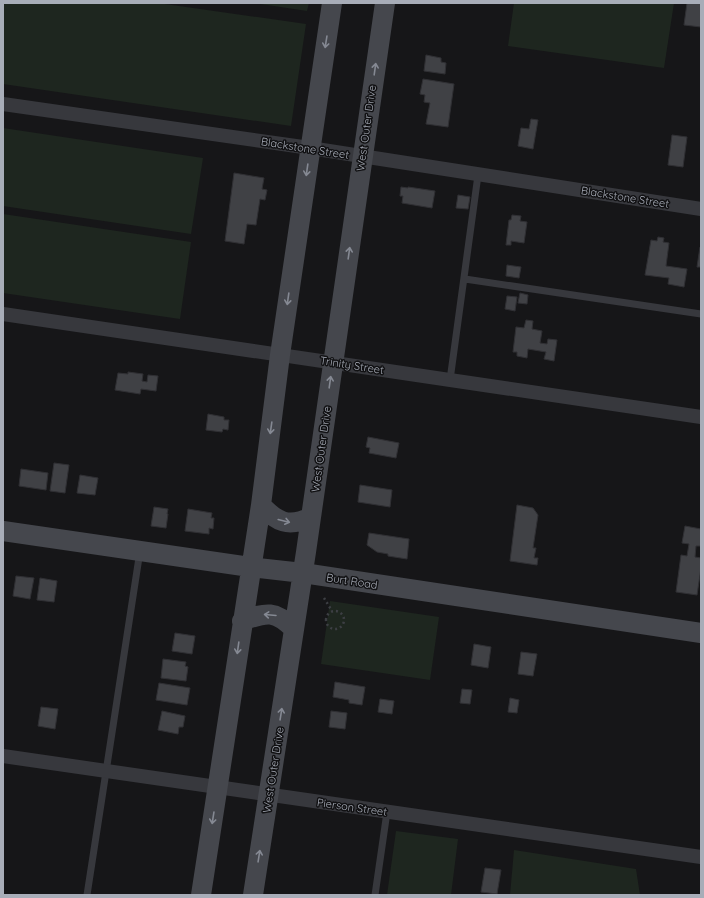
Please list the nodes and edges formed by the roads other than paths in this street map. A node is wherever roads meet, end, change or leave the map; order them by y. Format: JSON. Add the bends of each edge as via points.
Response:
{"nodes":[{"id":1,"x":332,"y":3,"type":"edge"},
{"id":2,"x":385,"y":3,"type":"edge"},
{"id":3,"x":3,"y":104,"type":"edge"},
{"id":4,"x":310,"y":148,"type":"junction"},
{"id":5,"x":362,"y":157,"type":"junction"},
{"id":6,"x":478,"y":175,"type":"junction"},
{"id":7,"x":701,"y":209,"type":"edge"},
{"id":8,"x":465,"y":279,"type":"junction"},
{"id":9,"x":3,"y":314,"type":"edge"},
{"id":10,"x":701,"y":314,"type":"edge"},
{"id":11,"x":280,"y":355,"type":"junction"},
{"id":12,"x":333,"y":362,"type":"junction"},
{"id":13,"x":450,"y":380,"type":"junction"},
{"id":14,"x":701,"y":417,"type":"edge"},
{"id":15,"x":261,"y":505,"type":"junction"},
{"id":16,"x":311,"y":517,"type":"junction"},
{"id":17,"x":3,"y":531,"type":"edge"},
{"id":18,"x":140,"y":551,"type":"junction"},
{"id":19,"x":250,"y":567,"type":"junction"},
{"id":20,"x":303,"y":573,"type":"junction"},
{"id":21,"x":242,"y":622,"type":"junction"},
{"id":22,"x":294,"y":629,"type":"junction"},
{"id":23,"x":701,"y":633,"type":"edge"},
{"id":24,"x":3,"y":756,"type":"edge"},
{"id":25,"x":106,"y":771,"type":"junction"},
{"id":26,"x":218,"y":788,"type":"junction"},
{"id":27,"x":269,"y":795,"type":"junction"},
{"id":28,"x":387,"y":812,"type":"junction"},
{"id":29,"x":701,"y":857,"type":"edge"},
{"id":30,"x":87,"y":895,"type":"edge"},
{"id":31,"x":201,"y":895,"type":"edge"},
{"id":32,"x":253,"y":895,"type":"edge"},
{"id":33,"x":374,"y":895,"type":"edge"}],
"edges":[{"from":1,"to":4,"type":"main road","one_way":true},
{"from":5,"to":2,"type":"main road","name":"West Outer Drive","one_way":true},
{"from":3,"to":4,"type":"street","name":"Blackstone Street"},
{"from":4,"to":5,"type":"street","name":"Blackstone Street"},
{"from":4,"to":11,"type":"main road","one_way":true},
{"from":5,"to":6,"type":"street","name":"Blackstone Street"},
{"from":12,"to":5,"type":"main road","name":"West Outer Drive","one_way":true},
{"from":6,"to":7,"type":"street","name":"Blackstone Street"},
{"from":6,"to":8,"type":"lane"},
{"from":8,"to":10,"type":"lane"},
{"from":8,"to":13,"type":"lane"},
{"from":9,"to":11,"type":"street","name":"Trinity Street"},
{"from":11,"to":12,"type":"street","name":"Trinity Street"},
{"from":11,"to":15,"type":"main road","one_way":true},
{"from":12,"to":13,"type":"street","name":"Trinity Street"},
{"from":16,"to":12,"type":"main road","name":"West Outer Drive","one_way":true},
{"from":13,"to":14,"type":"street","name":"Trinity Street"},
{"from":15,"to":16,"type":"main road","one_way":true,"via":[[281,522],[292,523]]},
{"from":15,"to":19,"type":"main road"},
{"from":16,"to":20,"type":"main road","name":"West Outer Drive"},
{"from":17,"to":18,"type":"main road","name":"Burt Road"},
{"from":18,"to":19,"type":"main road","name":"Burt Road"},
{"from":18,"to":25,"type":"lane"},
{"from":19,"to":20,"type":"main road","name":"Burt Road"},
{"from":19,"to":21,"type":"main road"},
{"from":20,"to":22,"type":"main road","name":"West Outer Drive"},
{"from":20,"to":23,"type":"main road","name":"Burt Road"},
{"from":22,"to":21,"type":"main road","one_way":true,"via":[[284,619],[273,614],[259,615]]},
{"from":21,"to":26,"type":"main road","one_way":true},
{"from":27,"to":22,"type":"main road","name":"West Outer Drive","one_way":true},
{"from":24,"to":25,"type":"street","name":"Pierson Street"},
{"from":25,"to":26,"type":"street","name":"Pierson Street"},
{"from":25,"to":30,"type":"lane"},
{"from":26,"to":27,"type":"street","name":"Pierson Street"},
{"from":26,"to":31,"type":"main road","one_way":true},
{"from":27,"to":28,"type":"street","name":"Pierson Street"},
{"from":32,"to":27,"type":"main road","name":"West Outer Drive","one_way":true},
{"from":28,"to":29,"type":"street","name":"Pierson Street"},
{"from":28,"to":33,"type":"lane"}]}
